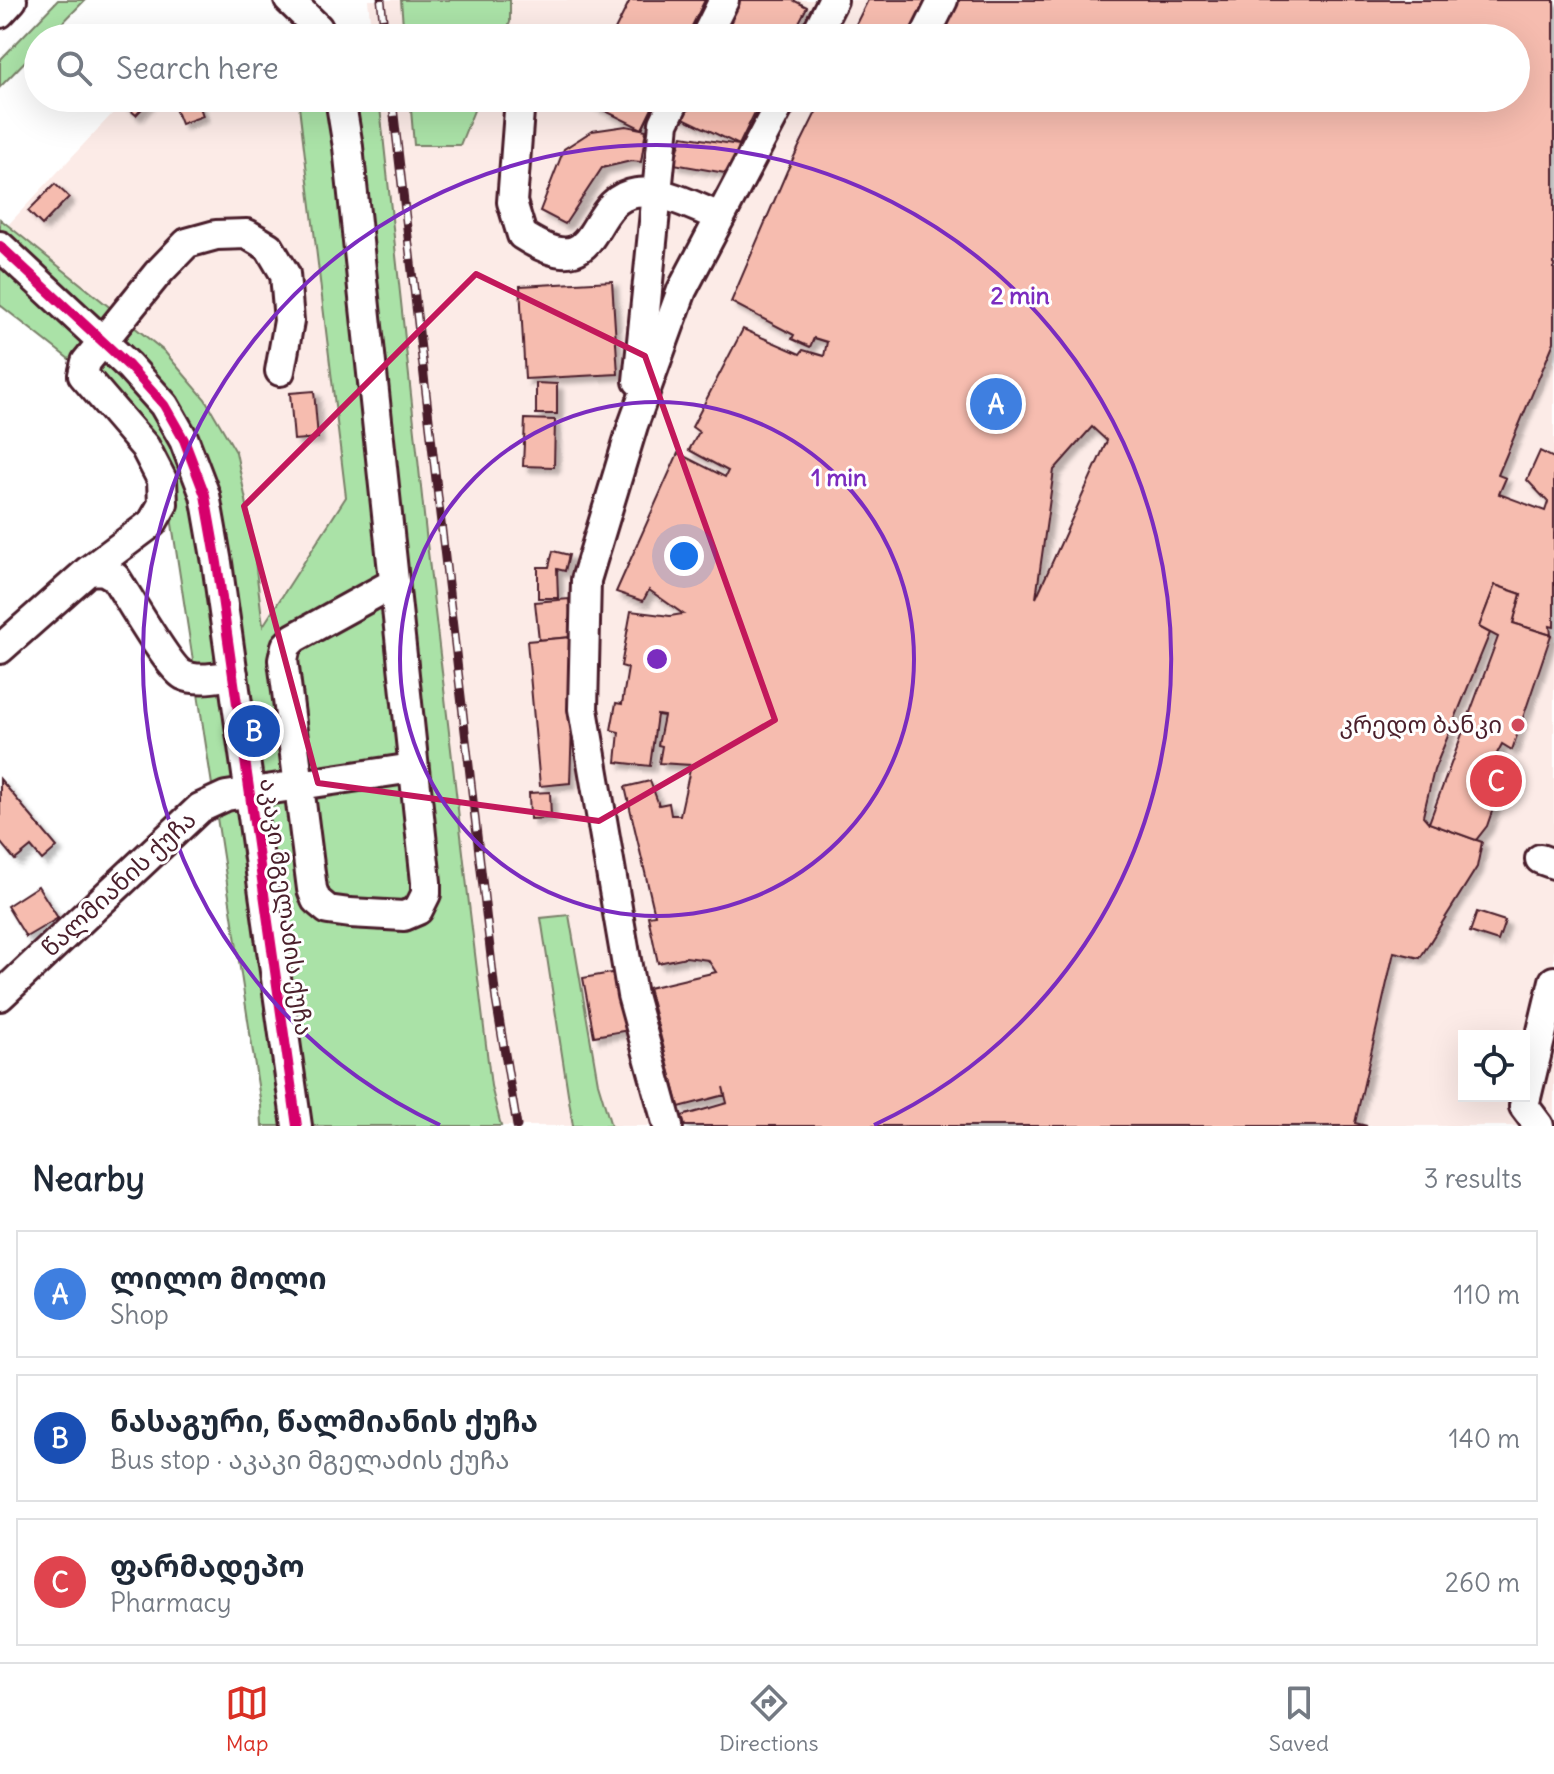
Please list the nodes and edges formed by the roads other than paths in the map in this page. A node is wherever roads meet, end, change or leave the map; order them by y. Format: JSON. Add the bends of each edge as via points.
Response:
{"nodes":[{"id":1,"x":12,"y":0,"type":"edge"},
{"id":2,"x":289,"y":0,"type":"edge"},
{"id":3,"x":315,"y":0,"type":"edge"},
{"id":4,"x":724,"y":0,"type":"edge"},
{"id":5,"x":833,"y":0,"type":"edge"},
{"id":6,"x":943,"y":0,"type":"edge"},
{"id":7,"x":0,"y":13,"type":"edge"},
{"id":8,"x":312,"y":24,"type":"edge"},
{"id":9,"x":319,"y":24,"type":"edge"},
{"id":10,"x":712,"y":24,"type":"edge"},
{"id":11,"x":821,"y":24,"type":"edge"},
{"id":12,"x":931,"y":24,"type":"edge"},
{"id":13,"x":342,"y":112,"type":"edge"},
{"id":14,"x":519,"y":112,"type":"edge"},
{"id":15,"x":669,"y":112,"type":"edge"},
{"id":16,"x":776,"y":112,"type":"edge"},
{"id":17,"x":657,"y":193,"type":"junction"},
{"id":18,"x":720,"y":217,"type":"junction"},
{"id":19,"x":0,"y":246,"type":"edge"},
{"id":20,"x":103,"y":343,"type":"junction"},
{"id":21,"x":280,"y":371,"type":"dead end"},
{"id":22,"x":633,"y":425,"type":"junction"},
{"id":23,"x":88,"y":571,"type":"junction"},
{"id":24,"x":394,"y":583,"type":"junction"},
{"id":25,"x":0,"y":649,"type":"edge"},
{"id":26,"x":233,"y":675,"type":"junction"},
{"id":27,"x":413,"y":768,"type":"junction"},
{"id":28,"x":299,"y":785,"type":"junction"},
{"id":29,"x":249,"y":792,"type":"junction"},
{"id":30,"x":1554,"y":981,"type":"edge"},
{"id":31,"x":0,"y":996,"type":"edge"},
{"id":32,"x":297,"y":1126,"type":"edge"},
{"id":33,"x":668,"y":1126,"type":"edge"},
{"id":34,"x":1539,"y":1126,"type":"edge"}],
"edges":[{"from":1,"to":7,"type":"street"},
{"from":2,"to":8,"type":"street"},
{"from":3,"to":9,"type":"street"},
{"from":4,"to":10,"type":"street"},
{"from":5,"to":11,"type":"street"},
{"from":6,"to":12,"type":"street"},
{"from":13,"to":24,"type":"street"},
{"from":14,"to":17,"type":"street","via":[[512,202],[522,235],[540,247],[568,253],[587,244],[612,204],[628,194]]},
{"from":15,"to":17,"type":"street"},
{"from":16,"to":18,"type":"street"},
{"from":17,"to":18,"type":"street"},
{"from":17,"to":22,"type":"street"},
{"from":18,"to":22,"type":"street","via":[[682,290]]},
{"from":19,"to":20,"type":"street","name":"აკაკი მგელაძის ქუჩა"},
{"from":20,"to":21,"type":"street","via":[[187,243],[247,234],[269,247],[285,274],[289,321]]},
{"from":20,"to":23,"type":"street","via":[[86,362],[83,375],[145,447],[162,480],[163,504],[152,523]]},
{"from":20,"to":26,"type":"street","name":"აკაკი მგელაძის ქუჩა","via":[[164,405],[184,440],[205,495]]},
{"from":22,"to":33,"type":"street","via":[[586,580],[583,709],[632,995]]},
{"from":23,"to":25,"type":"street"},
{"from":23,"to":26,"type":"street","via":[[103,570],[115,577],[180,674],[195,679]]},
{"from":24,"to":27,"type":"street"},
{"from":24,"to":28,"type":"street","via":[[286,646],[283,660]]},
{"from":26,"to":29,"type":"street","name":"აკაკი მგელაძის ქუჩა"},
{"from":27,"to":28,"type":"street","name":"წალმიანის ქუჩა"},
{"from":27,"to":28,"type":"street","via":[[426,894],[418,910],[404,916],[328,910],[316,900]]},
{"from":28,"to":29,"type":"street","name":"წალმიანის ქუჩა"},
{"from":29,"to":31,"type":"street","name":"წალმიანის ქუჩა","via":[[200,808]]},
{"from":29,"to":32,"type":"street","name":"აკაკი მგელაძის ქუჩა"},
{"from":30,"to":34,"type":"street","via":[[1524,1106]]}]}
